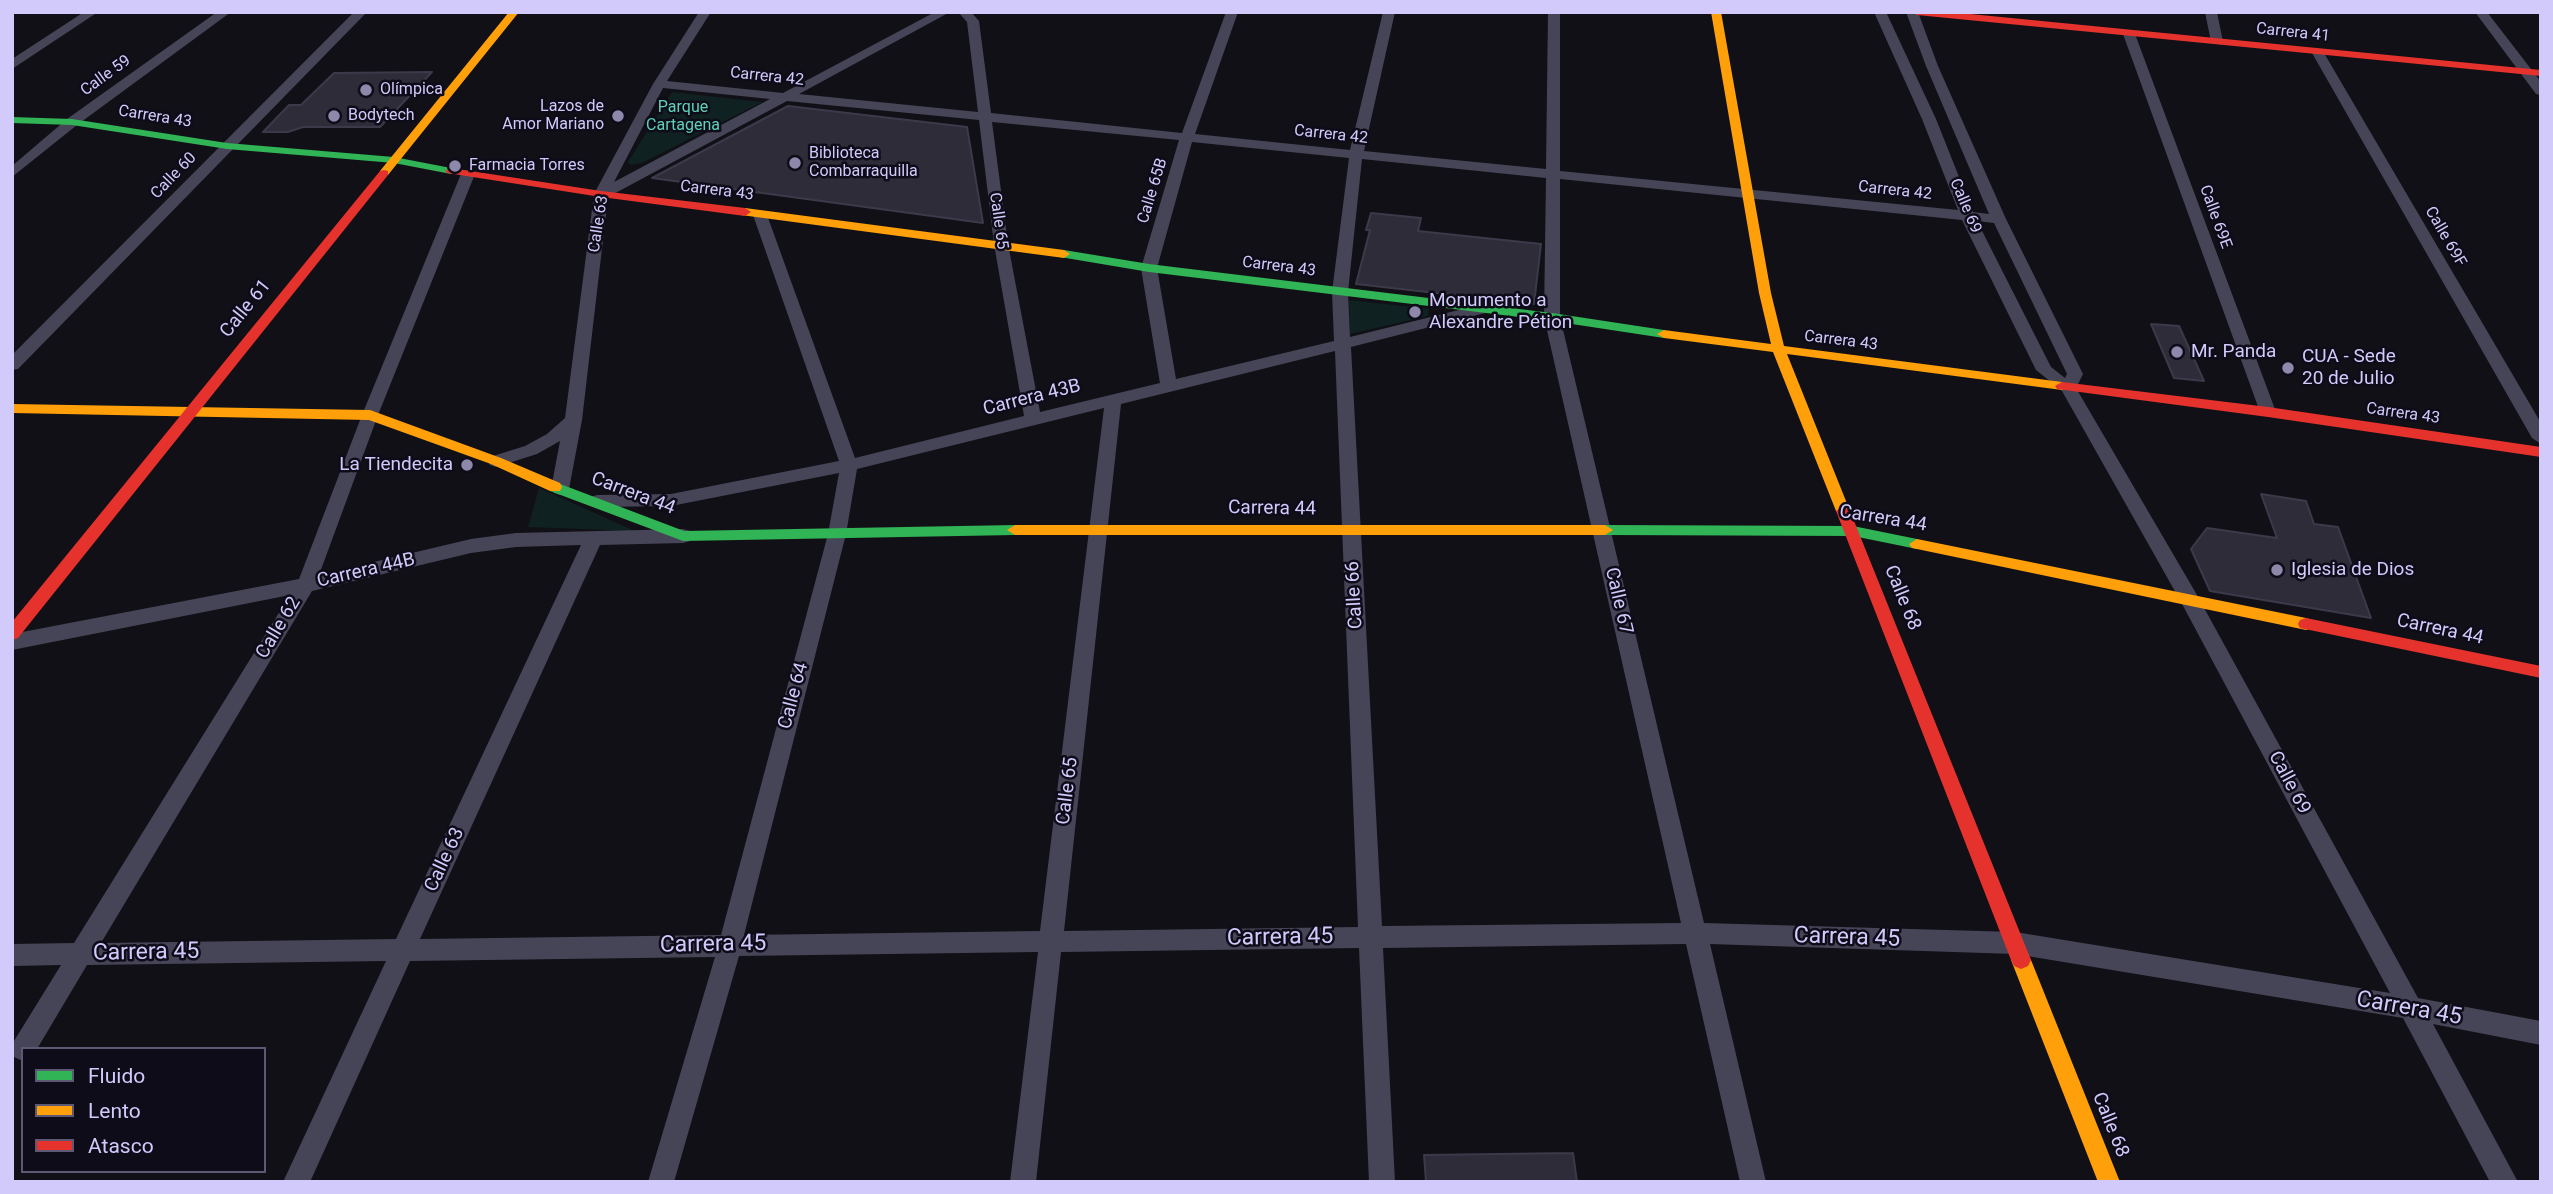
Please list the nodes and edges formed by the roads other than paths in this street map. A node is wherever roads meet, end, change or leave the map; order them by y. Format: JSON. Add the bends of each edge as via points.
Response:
{"nodes":[{"id":1,"x":92,"y":12,"type":"edge"},
{"id":2,"x":225,"y":12,"type":"edge"},
{"id":3,"x":361,"y":12,"type":"edge"},
{"id":4,"x":514,"y":12,"type":"edge"},
{"id":5,"x":705,"y":12,"type":"edge"},
{"id":6,"x":944,"y":12,"type":"edge"},
{"id":7,"x":1232,"y":12,"type":"edge"},
{"id":8,"x":1389,"y":12,"type":"edge"},
{"id":9,"x":1554,"y":12,"type":"edge"},
{"id":10,"x":1700,"y":12,"type":"edge"},
{"id":11,"x":1716,"y":12,"type":"edge"},
{"id":12,"x":1729,"y":12,"type":"edge"},
{"id":13,"x":1880,"y":12,"type":"edge"},
{"id":14,"x":1914,"y":12,"type":"edge"},
{"id":15,"x":2211,"y":12,"type":"edge"},
{"id":16,"x":2481,"y":12,"type":"edge"},
{"id":17,"x":972,"y":15,"type":"edge"},
{"id":18,"x":2129,"y":34,"type":"junction"},
{"id":19,"x":2217,"y":42,"type":"junction"},
{"id":20,"x":2318,"y":53,"type":"junction"},
{"id":21,"x":12,"y":65,"type":"edge"},
{"id":22,"x":2533,"y":72,"type":"edge"},
{"id":23,"x":659,"y":84,"type":"junction"},
{"id":24,"x":2541,"y":91,"type":"edge"},
{"id":25,"x":783,"y":96,"type":"junction"},
{"id":26,"x":983,"y":115,"type":"junction"},
{"id":27,"x":1929,"y":119,"type":"junction"},
{"id":28,"x":12,"y":120,"type":"edge"},
{"id":29,"x":1957,"y":120,"type":"junction"},
{"id":30,"x":72,"y":122,"type":"junction"},
{"id":31,"x":1187,"y":138,"type":"junction"},
{"id":32,"x":228,"y":146,"type":"junction"},
{"id":33,"x":1356,"y":155,"type":"junction"},
{"id":34,"x":394,"y":160,"type":"junction"},
{"id":35,"x":12,"y":173,"type":"edge"},
{"id":36,"x":468,"y":174,"type":"junction"},
{"id":37,"x":1553,"y":174,"type":"junction"},
{"id":38,"x":601,"y":194,"type":"junction"},
{"id":39,"x":1748,"y":194,"type":"junction"},
{"id":40,"x":760,"y":215,"type":"junction"},
{"id":41,"x":1967,"y":216,"type":"junction"},
{"id":42,"x":1999,"y":219,"type":"junction"},
{"id":43,"x":1001,"y":244,"type":"junction"},
{"id":44,"x":1149,"y":268,"type":"junction"},
{"id":45,"x":1340,"y":292,"type":"junction"},
{"id":46,"x":1479,"y":310,"type":"junction"},
{"id":47,"x":1552,"y":317,"type":"junction"},
{"id":48,"x":1341,"y":344,"type":"junction"},
{"id":49,"x":1779,"y":351,"type":"junction"},
{"id":50,"x":12,"y":365,"type":"edge"},
{"id":51,"x":1169,"y":386,"type":"junction"},
{"id":52,"x":2068,"y":388,"type":"junction"},
{"id":53,"x":1114,"y":400,"type":"junction"},
{"id":54,"x":12,"y":408,"type":"edge"},
{"id":55,"x":191,"y":411,"type":"junction"},
{"id":56,"x":2268,"y":412,"type":"junction"},
{"id":57,"x":370,"y":415,"type":"junction"},
{"id":58,"x":1033,"y":419,"type":"junction"},
{"id":59,"x":573,"y":420,"type":"junction"},
{"id":60,"x":2541,"y":438,"type":"edge"},
{"id":61,"x":2541,"y":452,"type":"edge"},
{"id":62,"x":496,"y":461,"type":"junction"},
{"id":63,"x":849,"y":465,"type":"junction"},
{"id":64,"x":560,"y":489,"type":"junction"},
{"id":65,"x":592,"y":501,"type":"junction"},
{"id":66,"x":1099,"y":528,"type":"junction"},
{"id":67,"x":1601,"y":529,"type":"junction"},
{"id":68,"x":1352,"y":531,"type":"junction"},
{"id":69,"x":1853,"y":531,"type":"junction"},
{"id":70,"x":836,"y":534,"type":"junction"},
{"id":71,"x":682,"y":536,"type":"junction"},
{"id":72,"x":593,"y":539,"type":"junction"},
{"id":73,"x":306,"y":585,"type":"junction"},
{"id":74,"x":2190,"y":600,"type":"junction"},
{"id":75,"x":12,"y":634,"type":"edge"},
{"id":76,"x":12,"y":642,"type":"edge"},
{"id":77,"x":2541,"y":672,"type":"edge"},
{"id":78,"x":1695,"y":933,"type":"junction"},
{"id":79,"x":1370,"y":937,"type":"junction"},
{"id":80,"x":1051,"y":941,"type":"junction"},
{"id":81,"x":2015,"y":943,"type":"junction"},
{"id":82,"x":730,"y":944,"type":"junction"},
{"id":83,"x":404,"y":948,"type":"junction"},
{"id":84,"x":81,"y":954,"type":"junction"},
{"id":85,"x":12,"y":955,"type":"edge"},
{"id":86,"x":2411,"y":1008,"type":"junction"},
{"id":87,"x":2541,"y":1033,"type":"edge"},
{"id":88,"x":24,"y":1047,"type":"edge"},
{"id":89,"x":296,"y":1182,"type":"edge"},
{"id":90,"x":661,"y":1182,"type":"edge"},
{"id":91,"x":1023,"y":1182,"type":"edge"},
{"id":92,"x":1382,"y":1182,"type":"edge"},
{"id":93,"x":1753,"y":1182,"type":"edge"},
{"id":94,"x":2109,"y":1182,"type":"edge"},
{"id":95,"x":2505,"y":1182,"type":"edge"}],
"edges":[{"from":1,"to":21,"type":"street"},
{"from":2,"to":30,"type":"street","name":"Calle 59"},
{"from":3,"to":32,"type":"street","name":"Calle 60"},
{"from":4,"to":34,"type":"street","name":"Calle 61"},
{"from":5,"to":23,"type":"street","name":"Calle 63"},
{"from":6,"to":25,"type":"street"},
{"from":7,"to":31,"type":"street","name":"Calle 65B"},
{"from":8,"to":33,"type":"street","name":"Calle 66"},
{"from":9,"to":37,"type":"street","name":"Calle 67"},
{"from":10,"to":11,"type":"street"},
{"from":11,"to":12,"type":"street"},
{"from":11,"to":39,"type":"street","name":"Calle 68"},
{"from":13,"to":27,"type":"street","name":"Calle 69"},
{"from":14,"to":18,"type":"street","name":"Carrera 41"},
{"from":14,"to":29,"type":"street","name":"Calle 69"},
{"from":15,"to":19,"type":"street"},
{"from":16,"to":22,"type":"street"},
{"from":17,"to":26,"type":"street","name":"Calle 65"},
{"from":18,"to":19,"type":"street","name":"Carrera 41"},
{"from":18,"to":56,"type":"street","name":"Calle 69E"},
{"from":19,"to":20,"type":"street","name":"Carrera 41"},
{"from":20,"to":22,"type":"street","name":"Carrera 41"},
{"from":20,"to":60,"type":"street","name":"Calle 69F"},
{"from":22,"to":24,"type":"street"},
{"from":23,"to":25,"type":"street","name":"Carrera 42"},
{"from":23,"to":38,"type":"street","name":"Calle 63"},
{"from":25,"to":26,"type":"street","name":"Carrera 42"},
{"from":25,"to":38,"type":"street"},
{"from":26,"to":31,"type":"street","name":"Carrera 42"},
{"from":26,"to":43,"type":"street","name":"Calle 65"},
{"from":27,"to":29,"type":"street"},
{"from":27,"to":41,"type":"street","name":"Calle 69"},
{"from":28,"to":30,"type":"street","name":"Carrera 43"},
{"from":29,"to":42,"type":"street","name":"Calle 69"},
{"from":30,"to":32,"type":"street","name":"Carrera 43"},
{"from":30,"to":35,"type":"street","name":"Calle 59"},
{"from":31,"to":33,"type":"street","name":"Carrera 42"},
{"from":31,"to":44,"type":"street","name":"Calle 65B"},
{"from":32,"to":34,"type":"street","name":"Carrera 43"},
{"from":32,"to":50,"type":"street","name":"Calle 60"},
{"from":33,"to":37,"type":"street","name":"Carrera 42"},
{"from":33,"to":45,"type":"street","name":"Calle 66"},
{"from":34,"to":36,"type":"street","name":"Carrera 43"},
{"from":34,"to":55,"type":"street","name":"Calle 61"},
{"from":36,"to":38,"type":"street","name":"Carrera 43"},
{"from":36,"to":57,"type":"street","name":"Calle 62"},
{"from":37,"to":39,"type":"street","name":"Carrera 42"},
{"from":37,"to":47,"type":"street","name":"Calle 67"},
{"from":38,"to":40,"type":"street","name":"Carrera 43"},
{"from":38,"to":59,"type":"street","name":"Calle 63"},
{"from":39,"to":41,"type":"street","name":"Carrera 42"},
{"from":39,"to":49,"type":"street","name":"Calle 68"},
{"from":40,"to":43,"type":"street","name":"Carrera 43"},
{"from":40,"to":63,"type":"street"},
{"from":41,"to":42,"type":"street","name":"Carrera 42"},
{"from":41,"to":52,"type":"street","name":"Calle 69","via":[[2044,370]]},
{"from":42,"to":52,"type":"street","name":"Calle 69","via":[[2075,374]]},
{"from":43,"to":44,"type":"street","name":"Carrera 43"},
{"from":43,"to":58,"type":"street","name":"Calle 65"},
{"from":44,"to":45,"type":"street","name":"Carrera 43"},
{"from":44,"to":51,"type":"street","name":"Calle 65B"},
{"from":45,"to":46,"type":"street","name":"Carrera 43"},
{"from":45,"to":48,"type":"street","name":"Calle 66"},
{"from":46,"to":47,"type":"street","name":"Carrera 43"},
{"from":46,"to":48,"type":"street","name":"Carrera 43B"},
{"from":47,"to":49,"type":"street","name":"Carrera 43"},
{"from":47,"to":67,"type":"street","name":"Calle 67"},
{"from":48,"to":51,"type":"street","name":"Carrera 43B"},
{"from":48,"to":68,"type":"street","name":"Calle 66"},
{"from":49,"to":52,"type":"street","name":"Carrera 43"},
{"from":49,"to":69,"type":"street","name":"Calle 68"},
{"from":51,"to":53,"type":"street","name":"Carrera 43B"},
{"from":52,"to":56,"type":"street","name":"Carrera 43"},
{"from":52,"to":74,"type":"street","name":"Calle 69"},
{"from":53,"to":58,"type":"street","name":"Carrera 43B"},
{"from":53,"to":66,"type":"street","name":"Calle 65"},
{"from":54,"to":55,"type":"street","name":"Carrera 44"},
{"from":55,"to":57,"type":"street","name":"Carrera 44"},
{"from":55,"to":75,"type":"street","name":"Calle 61"},
{"from":56,"to":61,"type":"street","name":"Carrera 43"},
{"from":57,"to":62,"type":"street","name":"Carrera 44"},
{"from":57,"to":73,"type":"street","name":"Calle 62"},
{"from":58,"to":63,"type":"street","name":"Carrera 43B"},
{"from":59,"to":62,"type":"street","via":[[531,450]]},
{"from":59,"to":64,"type":"street","name":"Calle 63"},
{"from":62,"to":64,"type":"street","name":"Carrera 44"},
{"from":63,"to":65,"type":"street","name":"Carrera 43B","via":[[671,500]]},
{"from":63,"to":70,"type":"street","name":"Calle 64"},
{"from":64,"to":65,"type":"street","name":"Carrera 44"},
{"from":65,"to":71,"type":"street","name":"Carrera 44"},
{"from":66,"to":68,"type":"street","name":"Carrera 44"},
{"from":66,"to":70,"type":"street","name":"Carrera 44"},
{"from":66,"to":80,"type":"street","name":"Calle 65"},
{"from":67,"to":68,"type":"street","name":"Carrera 44"},
{"from":67,"to":69,"type":"street","name":"Carrera 44"},
{"from":67,"to":78,"type":"street","name":"Calle 67"},
{"from":68,"to":79,"type":"street","name":"Calle 66"},
{"from":69,"to":74,"type":"street","name":"Carrera 44"},
{"from":69,"to":81,"type":"street","name":"Calle 68"},
{"from":70,"to":71,"type":"street","name":"Carrera 44"},
{"from":70,"to":82,"type":"street","name":"Calle 64"},
{"from":71,"to":72,"type":"street","name":"Carrera 44B"},
{"from":72,"to":73,"type":"street","name":"Carrera 44B","via":[[471,546]]},
{"from":72,"to":83,"type":"street","name":"Calle 63"},
{"from":73,"to":76,"type":"street","name":"Carrera 44B"},
{"from":73,"to":84,"type":"street","name":"Calle 62"},
{"from":74,"to":77,"type":"street","name":"Carrera 44"},
{"from":74,"to":86,"type":"street","name":"Calle 69"},
{"from":78,"to":79,"type":"street","name":"Carrera 45"},
{"from":78,"to":81,"type":"street","name":"Carrera 45"},
{"from":78,"to":93,"type":"street","name":"Calle 67"},
{"from":79,"to":80,"type":"street","name":"Carrera 45"},
{"from":79,"to":92,"type":"street","name":"Calle 66"},
{"from":80,"to":82,"type":"street","name":"Carrera 45"},
{"from":80,"to":91,"type":"street","name":"Calle 65"},
{"from":81,"to":86,"type":"street","name":"Carrera 45"},
{"from":81,"to":94,"type":"street","name":"Calle 68"},
{"from":82,"to":83,"type":"street","name":"Carrera 45"},
{"from":82,"to":90,"type":"street","name":"Calle 64"},
{"from":83,"to":84,"type":"street","name":"Carrera 45"},
{"from":83,"to":89,"type":"street","name":"Calle 63"},
{"from":84,"to":85,"type":"street","name":"Carrera 45"},
{"from":84,"to":88,"type":"street","name":"Calle 62"},
{"from":86,"to":87,"type":"street","name":"Carrera 45"},
{"from":86,"to":95,"type":"street","name":"Calle 69"}]}
